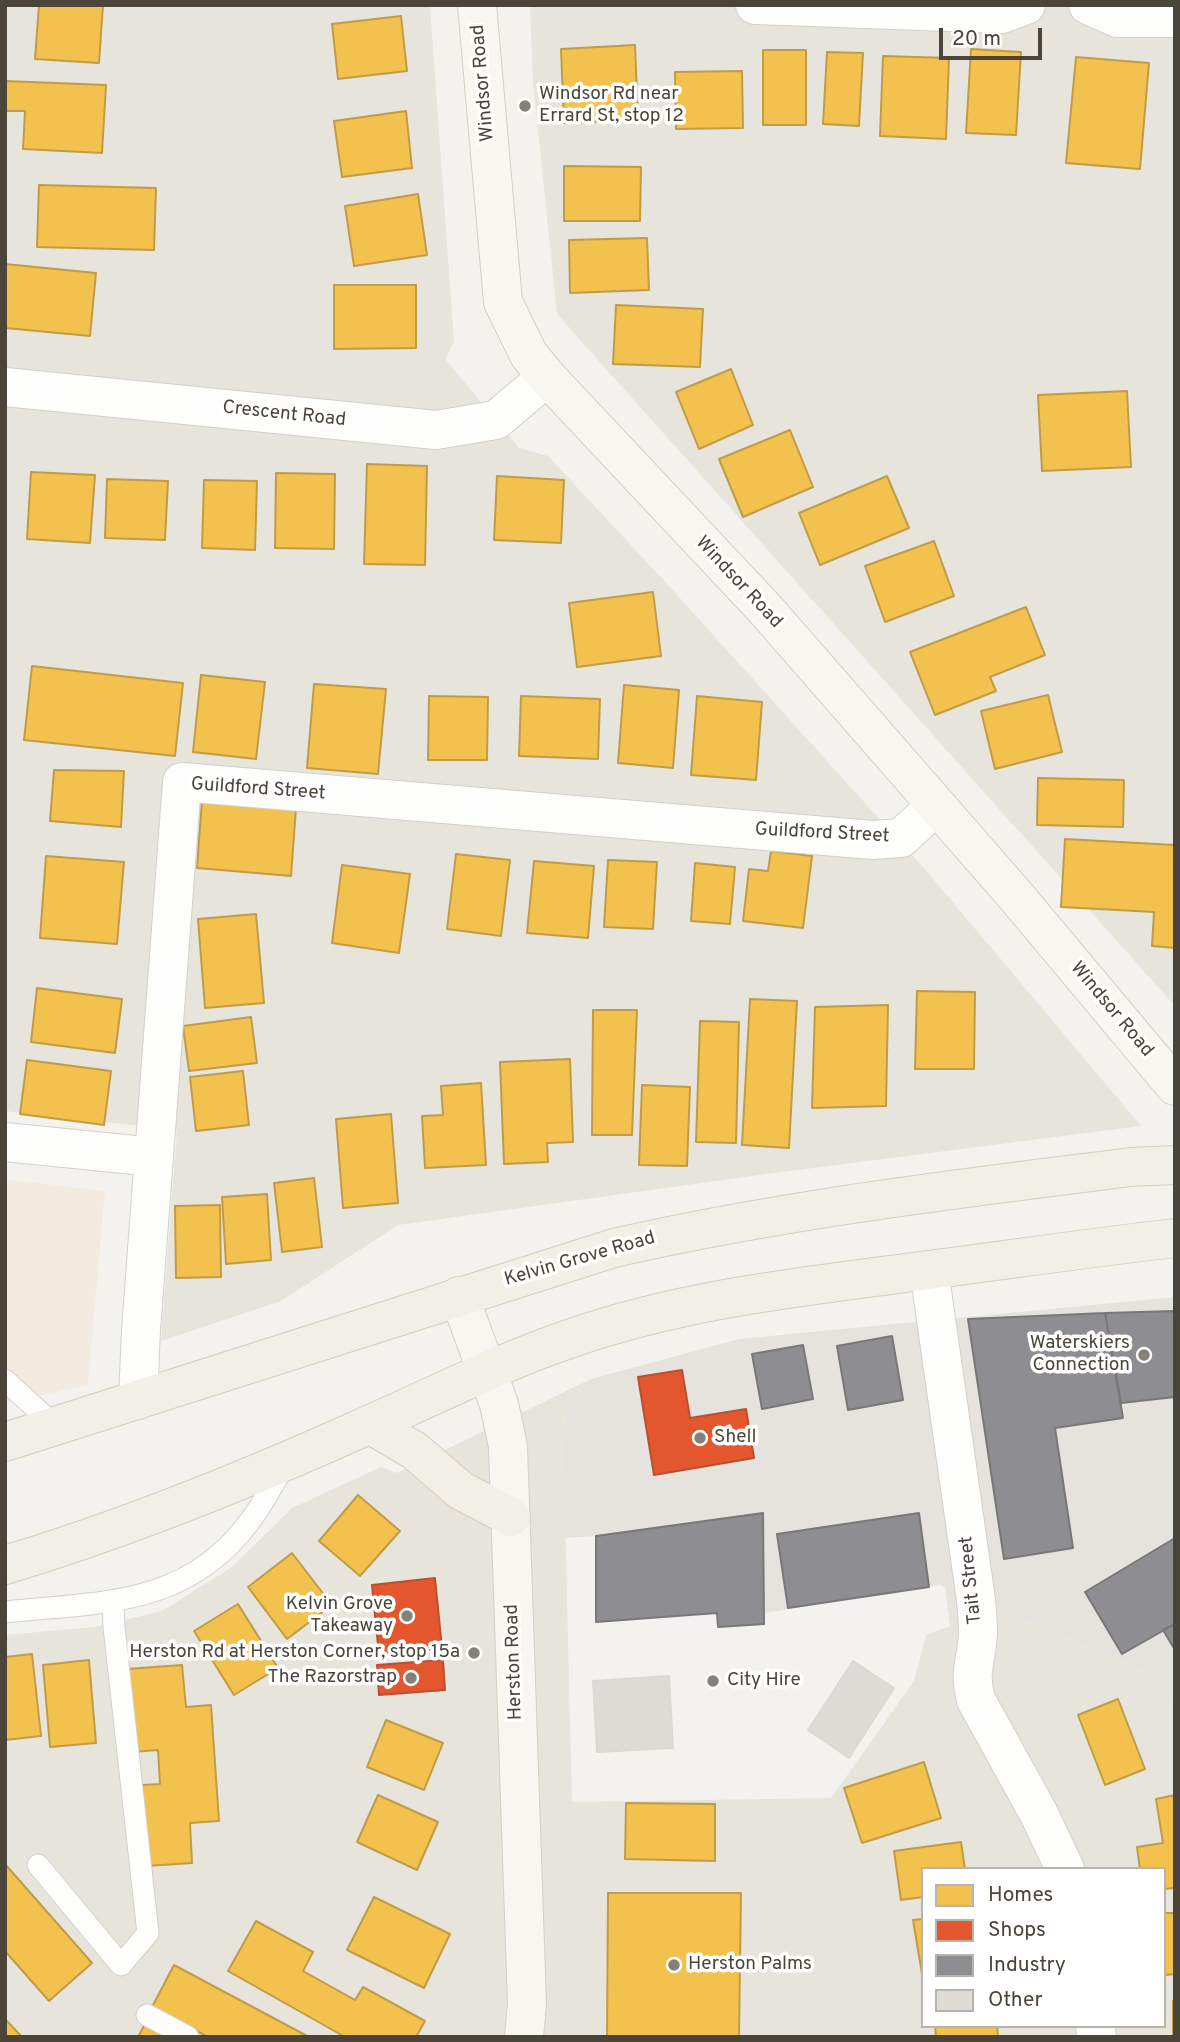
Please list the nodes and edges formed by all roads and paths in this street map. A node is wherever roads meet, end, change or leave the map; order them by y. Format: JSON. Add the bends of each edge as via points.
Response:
{"nodes":[{"id":1,"x":477,"y":5,"type":"edge"},
{"id":2,"x":755,"y":5,"type":"edge"},
{"id":3,"x":1026,"y":5,"type":"edge"},
{"id":4,"x":1088,"y":5,"type":"edge"},
{"id":5,"x":1175,"y":18,"type":"edge"},
{"id":6,"x":547,"y":377,"type":"junction"},
{"id":7,"x":5,"y":387,"type":"edge"},
{"id":8,"x":936,"y":806,"type":"junction"},
{"id":9,"x":1175,"y":1086,"type":"edge"},
{"id":10,"x":5,"y":1142,"type":"edge"},
{"id":11,"x":154,"y":1157,"type":"junction"},
{"id":12,"x":1175,"y":1165,"type":"edge"},
{"id":13,"x":1175,"y":1238,"type":"edge"},
{"id":14,"x":929,"y":1270,"type":"junction"},
{"id":15,"x":459,"y":1296,"type":"junction"},
{"id":16,"x":487,"y":1371,"type":"junction"},
{"id":17,"x":5,"y":1380,"type":"edge"},
{"id":18,"x":138,"y":1399,"type":"junction"},
{"id":19,"x":370,"y":1424,"type":"junction"},
{"id":20,"x":57,"y":1427,"type":"junction"},
{"id":21,"x":5,"y":1442,"type":"edge"},
{"id":22,"x":287,"y":1461,"type":"junction"},
{"id":23,"x":511,"y":1517,"type":"junction"},
{"id":24,"x":5,"y":1565,"type":"edge"},
{"id":25,"x":113,"y":1601,"type":"junction"},
{"id":26,"x":5,"y":1612,"type":"edge"},
{"id":27,"x":38,"y":1865,"type":"dead end"},
{"id":28,"x":1064,"y":1867,"type":"edge"},
{"id":29,"x":147,"y":2015,"type":"dead end"},
{"id":30,"x":188,"y":2037,"type":"edge"},
{"id":31,"x":524,"y":2037,"type":"edge"}],
"edges":[{"from":1,"to":6,"type":"main road","name":"Windsor Road","via":[[503,302],[529,355]]},
{"from":2,"to":3,"type":"street","via":[[1002,14]]},
{"from":4,"to":5,"type":"street","via":[[1117,18]]},
{"from":6,"to":7,"type":"street","name":"Crescent Road","via":[[496,419],[436,430]]},
{"from":6,"to":8,"type":"main road","name":"Windsor Road","via":[[765,609]]},
{"from":8,"to":9,"type":"main road","name":"Windsor Road"},
{"from":8,"to":11,"type":"street","name":"Guildford Street","via":[[901,838],[873,840],[182,782]]},
{"from":10,"to":11,"type":"street"},
{"from":11,"to":18,"type":"street","name":"Guildford Street"},
{"from":12,"to":15,"type":"main road","name":"Kelvin Grove Road","via":[[968,1188],[698,1229],[614,1248]]},
{"from":13,"to":14,"type":"main road"},
{"from":14,"to":16,"type":"main road","via":[[685,1306],[569,1339]]},
{"from":14,"to":28,"type":"street","name":"Tait Street","via":[[976,1600],[978,1636],[972,1684],[976,1700]]},
{"from":15,"to":16,"type":"main road","name":"Herston Road"},
{"from":15,"to":18,"type":"main road","name":"Kelvin Grove Road"},
{"from":16,"to":19,"type":"main road"},
{"from":16,"to":23,"type":"main road","name":"Herston Road","via":[[508,1446]]},
{"from":17,"to":20,"type":"lane"},
{"from":18,"to":20,"type":"main road","name":"Kelvin Grove Road"},
{"from":19,"to":22,"type":"main road"},
{"from":19,"to":23,"type":"main road","via":[[415,1451],[460,1490]]},
{"from":20,"to":21,"type":"main road","name":"Kelvin Grove Road"},
{"from":22,"to":24,"type":"main road","via":[[184,1504]]},
{"from":22,"to":25,"type":"lane","via":[[251,1520],[204,1567],[157,1592]]},
{"from":23,"to":31,"type":"main road","name":"Herston Road","via":[[527,2004]]},
{"from":25,"to":26,"type":"lane"},
{"from":25,"to":27,"type":"lane","via":[[148,1933],[121,1965]]},
{"from":29,"to":30,"type":"lane"}]}
